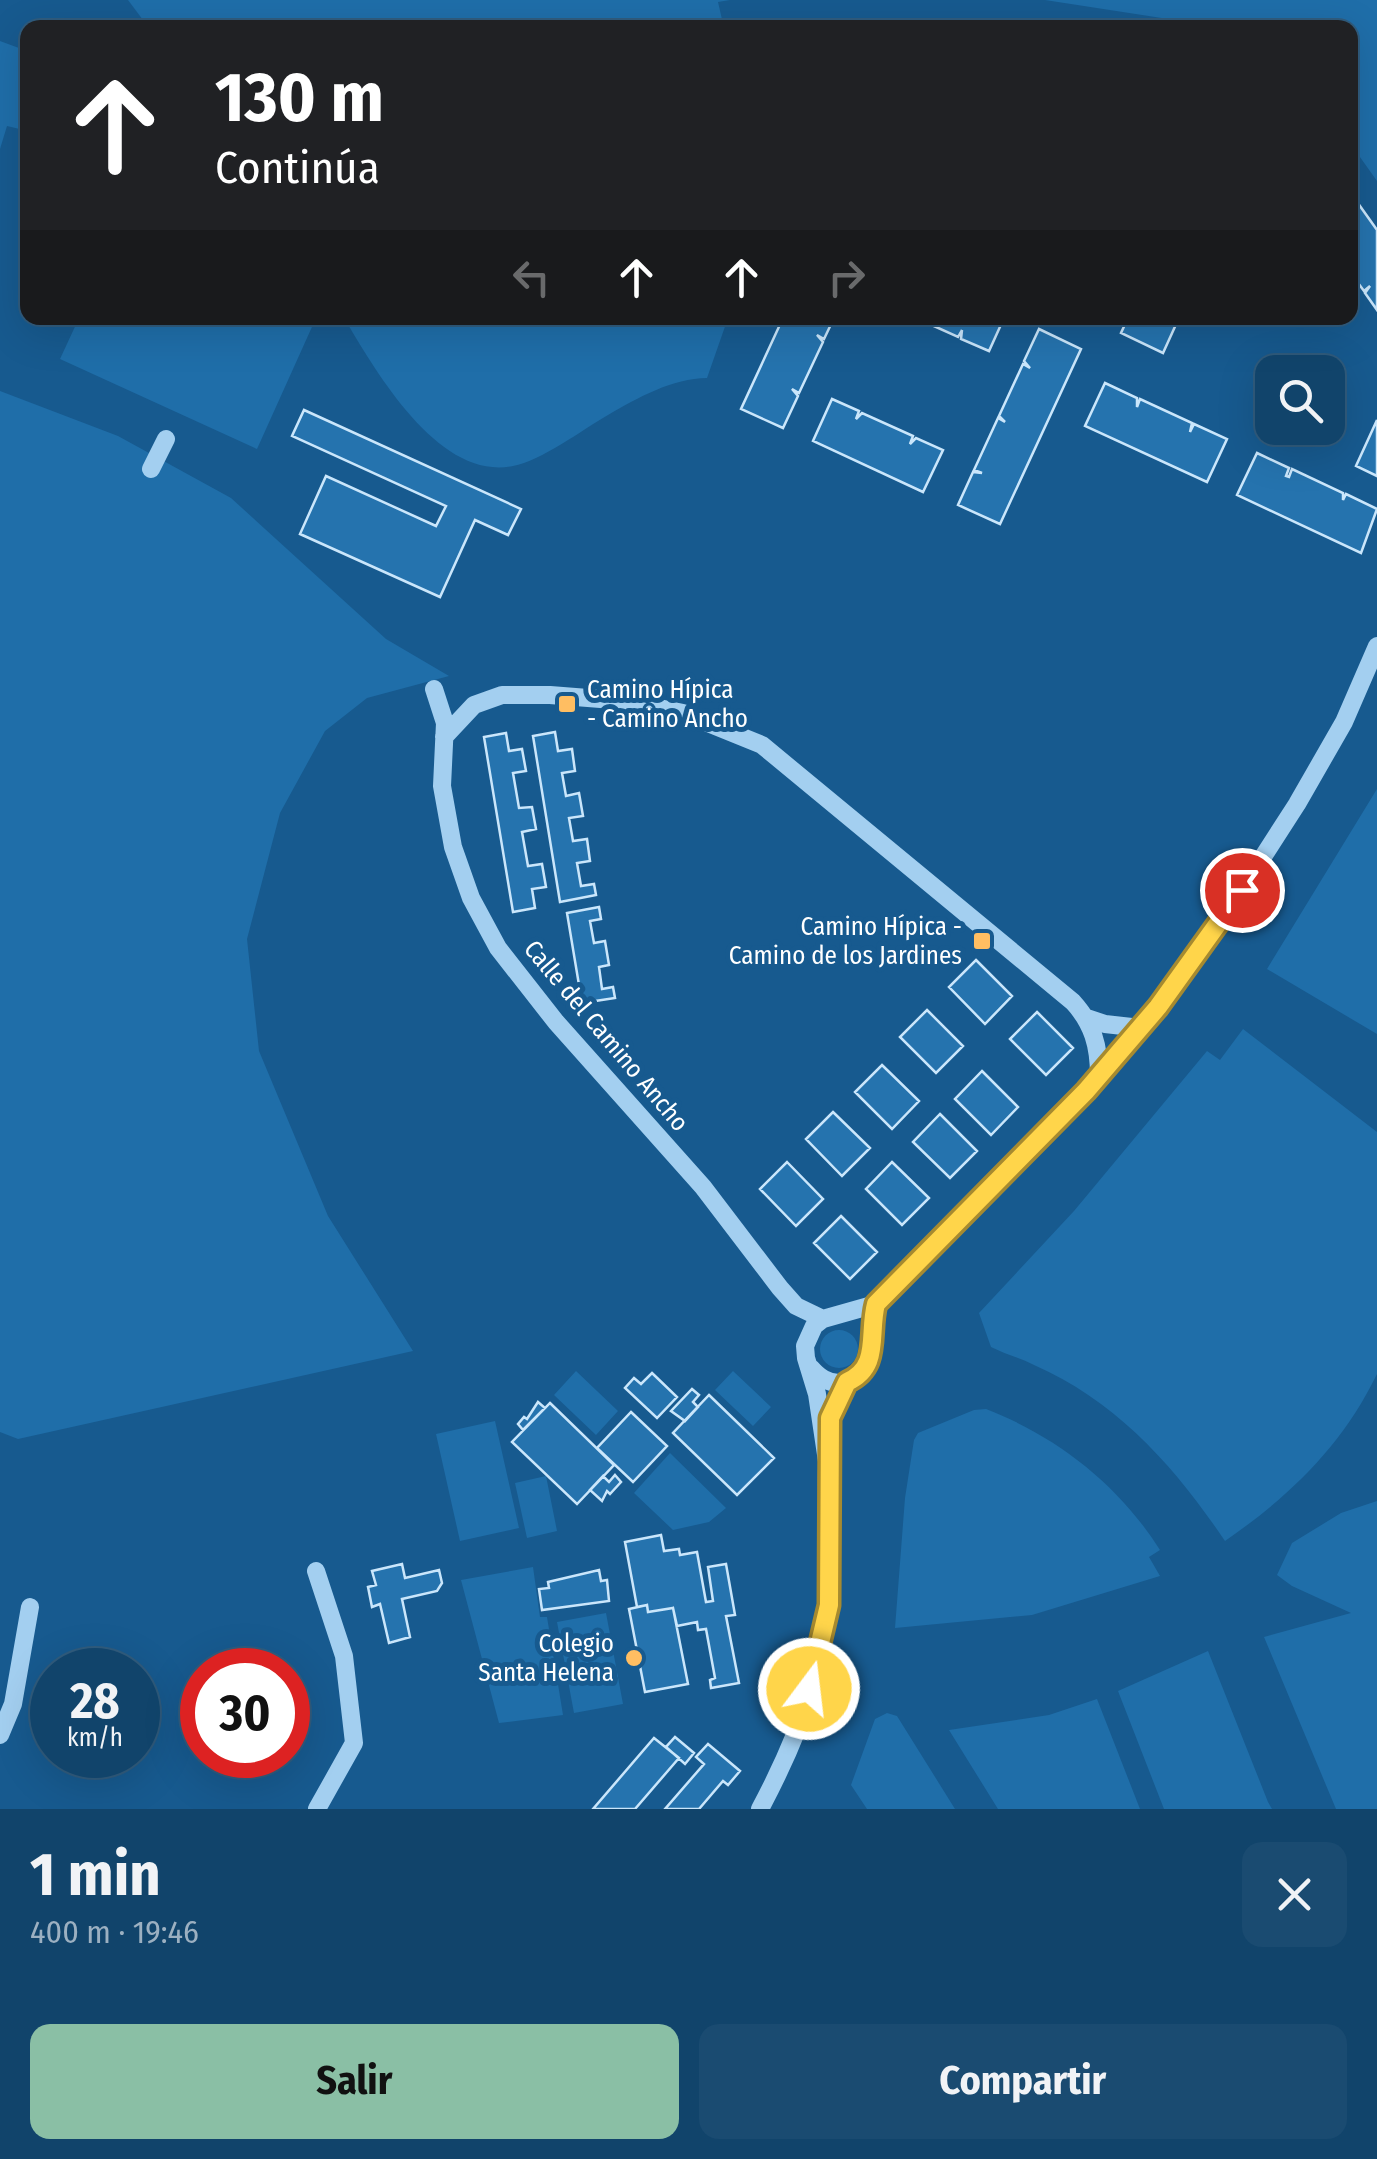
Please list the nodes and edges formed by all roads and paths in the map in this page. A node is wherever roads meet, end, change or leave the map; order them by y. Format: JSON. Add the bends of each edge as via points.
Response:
{"nodes":[{"id":1,"x":166,"y":440,"type":"dead end"},
{"id":2,"x":151,"y":469,"type":"dead end"},
{"id":3,"x":1377,"y":646,"type":"edge"},
{"id":4,"x":474,"y":705,"type":"junction"},
{"id":5,"x":444,"y":737,"type":"junction"},
{"id":6,"x":1087,"y":1018,"type":"junction"},
{"id":7,"x":1140,"y":1028,"type":"junction"},
{"id":8,"x":1099,"y":1076,"type":"junction"},
{"id":9,"x":876,"y":1304,"type":"junction"},
{"id":10,"x":844,"y":1316,"type":"junction"},
{"id":11,"x":823,"y":1319,"type":"junction"},
{"id":12,"x":870,"y":1336,"type":"junction"},
{"id":13,"x":811,"y":1368,"type":"junction"},
{"id":14,"x":847,"y":1382,"type":"junction"},
{"id":15,"x":828,"y":1468,"type":"junction"},
{"id":16,"x":316,"y":1570,"type":"dead end"},
{"id":17,"x":30,"y":1607,"type":"dead end"},
{"id":18,"x":0,"y":1736,"type":"edge"},
{"id":19,"x":318,"y":1809,"type":"edge"},
{"id":20,"x":760,"y":1809,"type":"edge"}],
"edges":[{"from":1,"to":2,"type":"street"},
{"from":3,"to":7,"type":"street","via":[[1344,722],[1289,818]]},
{"from":4,"to":5,"type":"street"},
{"from":4,"to":5,"type":"street","name":"Calle del Camino Ancho","via":[[434,690]]},
{"from":4,"to":6,"type":"street","via":[[502,695],[626,700],[683,713],[762,745]]},
{"from":5,"to":11,"type":"street","name":"Calle del Camino Ancho","via":[[442,786],[453,847],[498,948],[780,1288],[796,1306]]},
{"from":6,"to":7,"type":"street"},
{"from":6,"to":8,"type":"street"},
{"from":7,"to":8,"type":"street"},
{"from":8,"to":9,"type":"street"},
{"from":9,"to":10,"type":"street"},
{"from":9,"to":12,"type":"street"},
{"from":10,"to":11,"type":"street"},
{"from":10,"to":12,"type":"street"},
{"from":11,"to":13,"type":"street","via":[[805,1346]]},
{"from":12,"to":14,"type":"street","via":[[871,1359]]},
{"from":13,"to":14,"type":"street","via":[[827,1380]]},
{"from":13,"to":15,"type":"street"},
{"from":14,"to":15,"type":"street","via":[[830,1418]]},
{"from":15,"to":20,"type":"street","via":[[832,1550],[825,1624],[801,1716]]},
{"from":16,"to":19,"type":"street","via":[[344,1656],[354,1743]]},
{"from":17,"to":18,"type":"street","via":[[13,1704]]}]}
